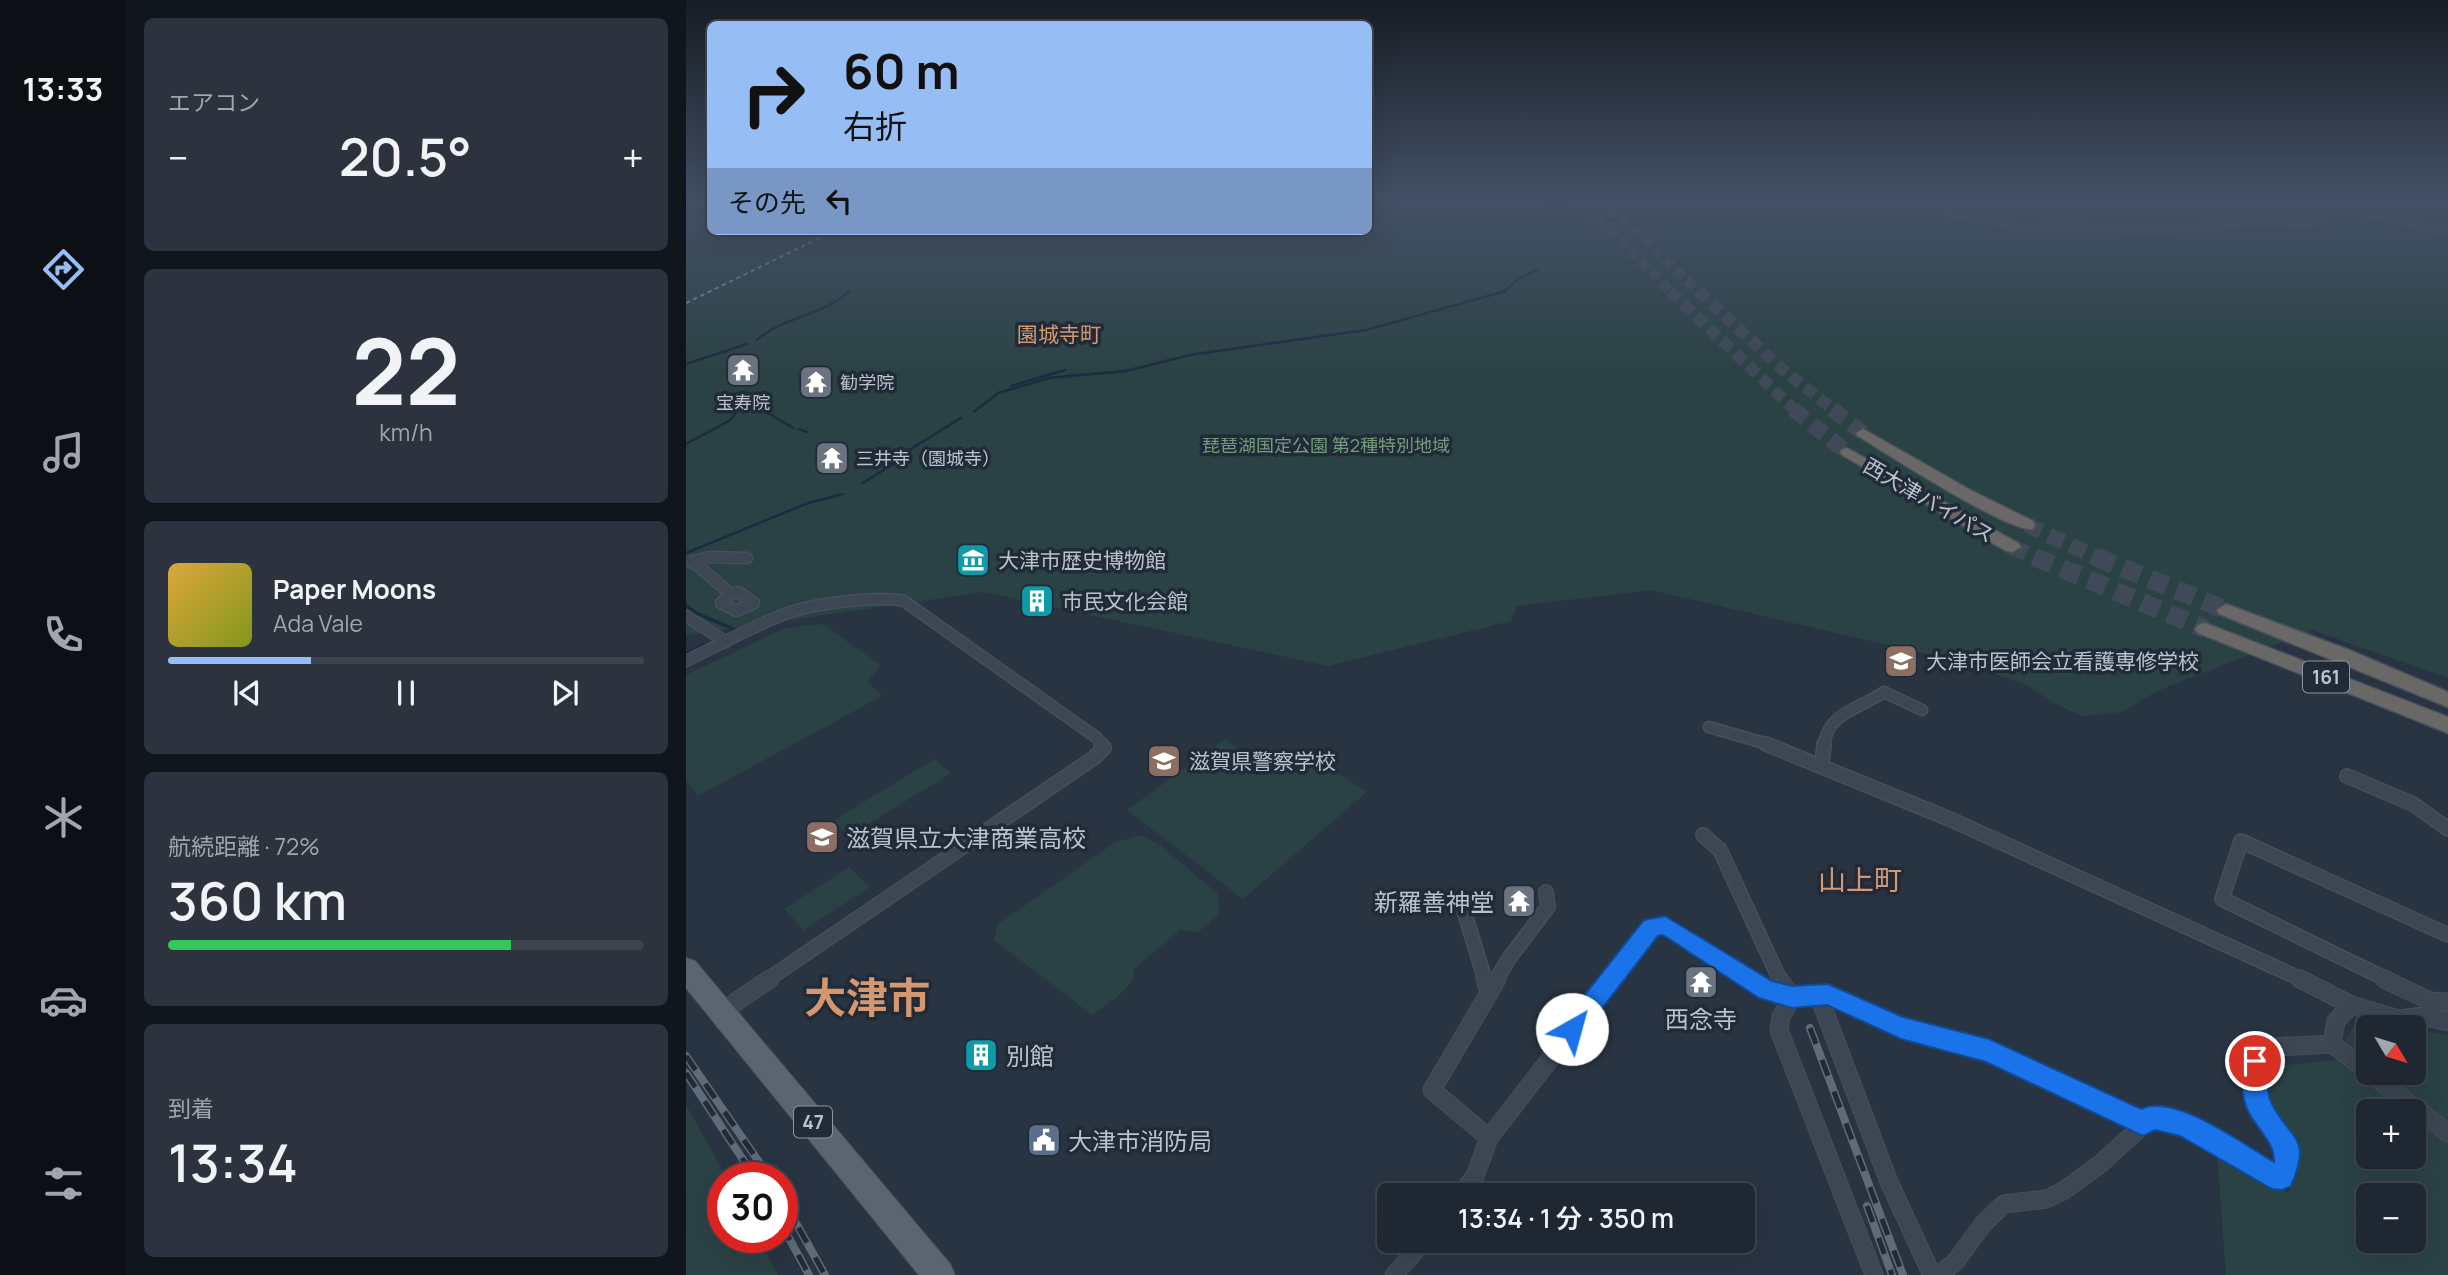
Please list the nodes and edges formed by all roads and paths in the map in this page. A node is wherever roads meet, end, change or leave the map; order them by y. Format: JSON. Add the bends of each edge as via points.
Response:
{"nodes":[{"id":1,"x":1863,"y":433,"type":"tunnel mouth"},
{"id":2,"x":1847,"y":452,"type":"tunnel mouth"},
{"id":3,"x":2027,"y":525,"type":"tunnel mouth"},
{"id":4,"x":2012,"y":547,"type":"tunnel mouth"},
{"id":5,"x":747,"y":558,"type":"dead end"},
{"id":6,"x":689,"y":562,"type":"edge"},
{"id":7,"x":731,"y":594,"type":"dead end"},
{"id":8,"x":2226,"y":610,"type":"tunnel mouth"},
{"id":9,"x":687,"y":617,"type":"edge"},
{"id":10,"x":2204,"y":629,"type":"tunnel mouth"},
{"id":11,"x":726,"y":642,"type":"junction"},
{"id":12,"x":686,"y":661,"type":"edge"},
{"id":13,"x":2448,"y":700,"type":"edge"},
{"id":14,"x":1922,"y":710,"type":"dead end"},
{"id":15,"x":2448,"y":725,"type":"edge"},
{"id":16,"x":1709,"y":727,"type":"dead end"},
{"id":17,"x":1822,"y":765,"type":"junction"},
{"id":18,"x":2347,"y":776,"type":"dead end"},
{"id":19,"x":2448,"y":829,"type":"edge"},
{"id":20,"x":1703,"y":835,"type":"dead end"},
{"id":21,"x":1546,"y":892,"type":"dead end"},
{"id":22,"x":1465,"y":914,"type":"dead end"},
{"id":23,"x":2448,"y":935,"type":"edge"},
{"id":24,"x":686,"y":969,"type":"edge"},
{"id":25,"x":1489,"y":993,"type":"junction"},
{"id":26,"x":1818,"y":994,"type":"junction"},
{"id":27,"x":2418,"y":995,"type":"junction"},
{"id":28,"x":1792,"y":997,"type":"junction"},
{"id":29,"x":2448,"y":1002,"type":"edge"},
{"id":30,"x":2350,"y":1005,"type":"junction"},
{"id":31,"x":721,"y":1012,"type":"junction"},
{"id":32,"x":2385,"y":1015,"type":"edge"},
{"id":33,"x":2423,"y":1015,"type":"edge"},
{"id":34,"x":2426,"y":1017,"type":"edge"},
{"id":35,"x":2448,"y":1022,"type":"edge"},
{"id":36,"x":2332,"y":1045,"type":"junction"},
{"id":37,"x":2143,"y":1124,"type":"junction"},
{"id":38,"x":2448,"y":1133,"type":"edge"},
{"id":39,"x":1489,"y":1138,"type":"junction"},
{"id":40,"x":1469,"y":1183,"type":"edge"},
{"id":41,"x":1413,"y":1253,"type":"edge"},
{"id":42,"x":939,"y":1275,"type":"edge"},
{"id":43,"x":1394,"y":1275,"type":"edge"},
{"id":44,"x":1874,"y":1275,"type":"edge"},
{"id":45,"x":1932,"y":1275,"type":"edge"},
{"id":46,"x":1940,"y":1275,"type":"edge"}],
"edges":[{"from":1,"to":3,"type":"highway","name":"西大津バイパス"},
{"from":2,"to":4,"type":"highway","name":"西大津バイパス"},
{"from":5,"to":6,"type":"street"},
{"from":6,"to":7,"type":"street"},
{"from":8,"to":13,"type":"highway","number":"161"},
{"from":9,"to":11,"type":"street"},
{"from":10,"to":15,"type":"highway","number":"161"},
{"from":11,"to":12,"type":"street"},
{"from":11,"to":31,"type":"street","via":[[806,608],[870,598],[904,601],[1097,738],[1104,748]]},
{"from":14,"to":17,"type":"street","via":[[1884,692],[1838,717],[1826,730]]},
{"from":16,"to":17,"type":"street"},
{"from":17,"to":30,"type":"street","via":[[2256,956]]},
{"from":18,"to":19,"type":"street","via":[[2413,804]]},
{"from":20,"to":28,"type":"street","via":[[1720,850],[1780,982]]},
{"from":21,"to":25,"type":"street","via":[[1548,907]]},
{"from":22,"to":25,"type":"street"},
{"from":23,"to":27,"type":"street","via":[[2241,841],[2222,899]]},
{"from":24,"to":31,"type":"main road","number":"47"},
{"from":25,"to":39,"type":"street","via":[[1432,1090]]},
{"from":26,"to":28,"type":"street"},
{"from":26,"to":37,"type":"street","via":[[1837,998],[1901,1028],[1989,1051]]},
{"from":26,"to":45,"type":"street","via":[[1889,1182]]},
{"from":27,"to":29,"type":"street"},
{"from":27,"to":33,"type":"street"},
{"from":28,"to":39,"type":"street","via":[[1767,990],[1665,925],[1652,927]]},
{"from":28,"to":44,"type":"street","via":[[1779,1030]]},
{"from":30,"to":32,"type":"street"},
{"from":30,"to":36,"type":"street","via":[[2336,1021]]},
{"from":31,"to":42,"type":"main road","number":"47"},
{"from":34,"to":35,"type":"street"},
{"from":36,"to":37,"type":"street","via":[[2275,1047],[2255,1061],[2258,1104],[2284,1143],[2288,1160],[2282,1177],[2184,1124],[2152,1117]]},
{"from":36,"to":38,"type":"street"},
{"from":37,"to":46,"type":"street","via":[[2063,1191],[2046,1199],[2004,1203]]},
{"from":39,"to":40,"type":"street"},
{"from":41,"to":43,"type":"street"}]}
